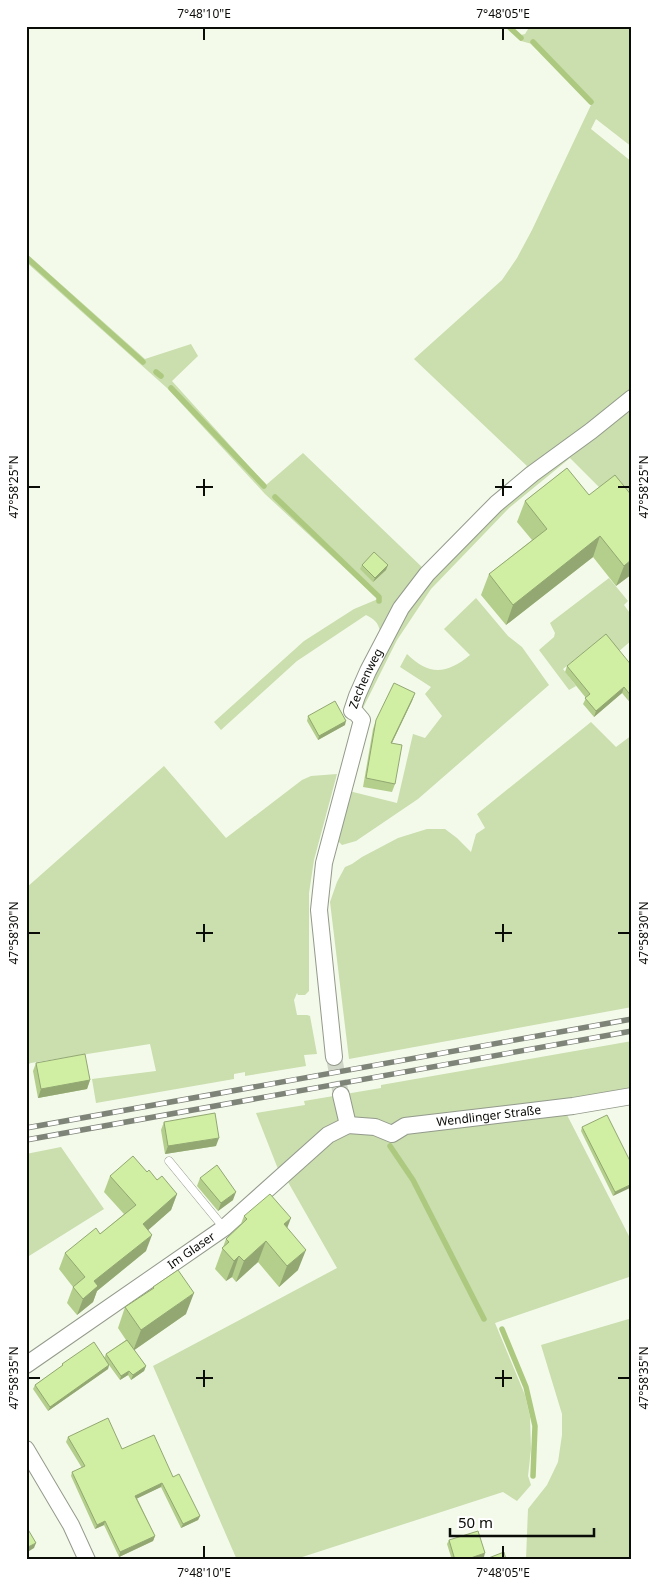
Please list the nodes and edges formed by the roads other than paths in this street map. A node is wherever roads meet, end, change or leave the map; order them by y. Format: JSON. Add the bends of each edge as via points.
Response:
{"nodes":[{"id":1,"x":632,"y":398,"type":"edge"},
{"id":2,"x":334,"y":1057,"type":"tunnel mouth"},
{"id":3,"x":342,"y":1096,"type":"tunnel mouth"},
{"id":4,"x":632,"y":1096,"type":"edge"},
{"id":5,"x":348,"y":1125,"type":"junction"},
{"id":6,"x":169,"y":1161,"type":"dead end"},
{"id":7,"x":224,"y":1228,"type":"junction"},
{"id":8,"x":26,"y":1365,"type":"edge"},
{"id":9,"x":26,"y":1449,"type":"edge"},
{"id":10,"x":87,"y":1560,"type":"edge"}],
"edges":[{"from":1,"to":2,"type":"street","name":"Zechenweg","via":[[496,504],[427,574],[401,608],[368,670],[352,711],[362,720],[324,863],[319,910]]},
{"from":3,"to":5,"type":"street"},
{"from":4,"to":5,"type":"street","name":"Wendlinger Straße","via":[[405,1126],[392,1134],[375,1127]]},
{"from":5,"to":7,"type":"street","name":"Im Glaser","via":[[328,1135]]},
{"from":6,"to":7,"type":"lane"},
{"from":7,"to":8,"type":"street","name":"Im Glaser"},
{"from":9,"to":10,"type":"street","via":[[71,1525]]}]}
